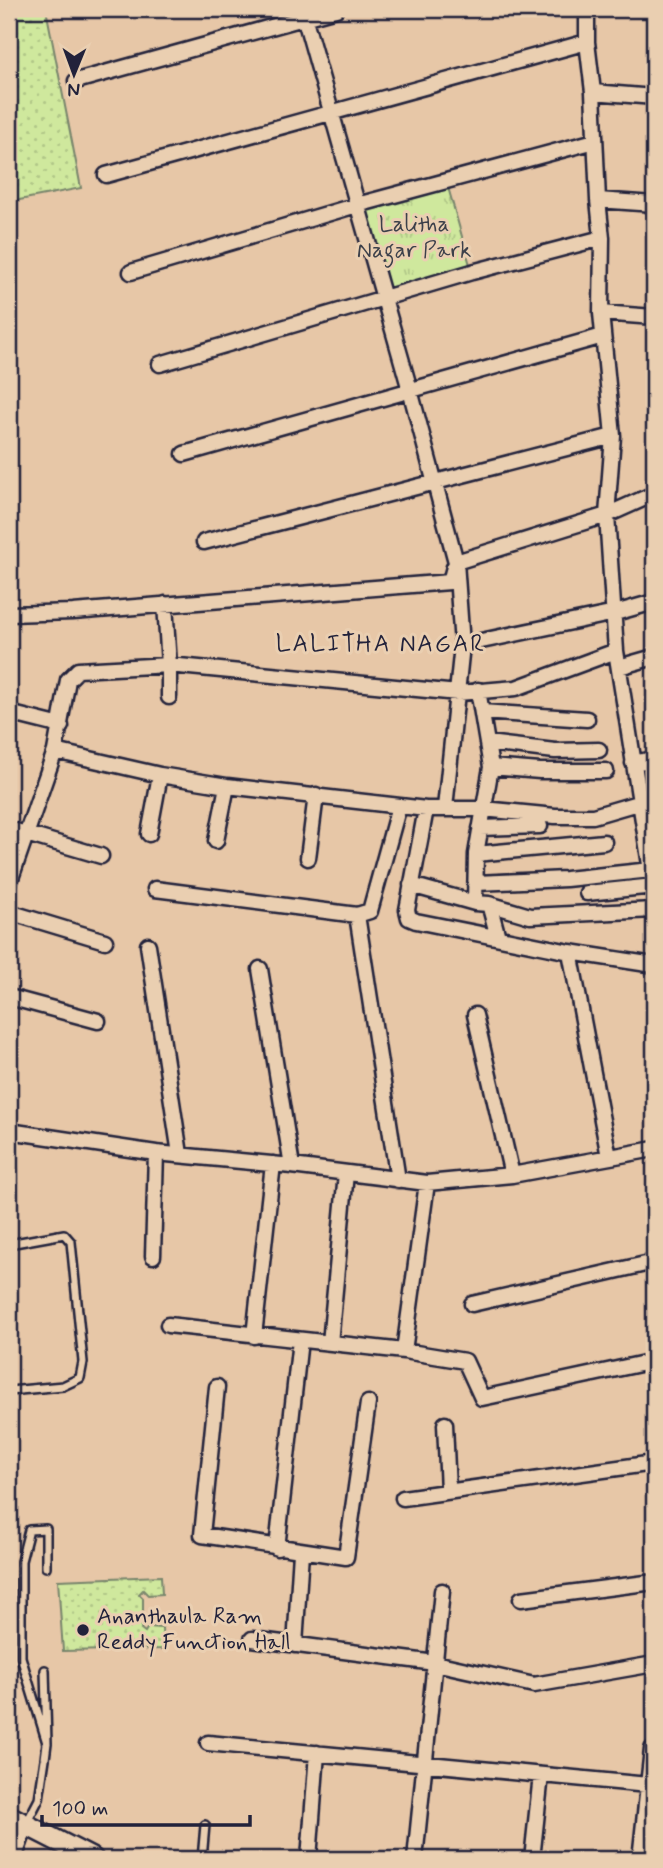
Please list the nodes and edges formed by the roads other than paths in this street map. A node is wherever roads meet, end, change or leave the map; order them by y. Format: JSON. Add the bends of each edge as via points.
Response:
{"nodes":[{"id":1,"x":336,"y":9,"type":"edge"},
{"id":2,"x":587,"y":9,"type":"edge"},
{"id":3,"x":303,"y":13,"type":"edge"},
{"id":4,"x":587,"y":42,"type":"junction"},
{"id":5,"x":76,"y":81,"type":"dead end"},
{"id":6,"x":593,"y":92,"type":"junction"},
{"id":7,"x":654,"y":97,"type":"edge"},
{"id":8,"x":332,"y":112,"type":"junction"},
{"id":9,"x":595,"y":141,"type":"junction"},
{"id":10,"x":106,"y":175,"type":"dead end"},
{"id":11,"x":598,"y":200,"type":"junction"},
{"id":12,"x":654,"y":204,"type":"edge"},
{"id":13,"x":356,"y":205,"type":"junction"},
{"id":14,"x":602,"y":238,"type":"junction"},
{"id":15,"x":131,"y":272,"type":"dead end"},
{"id":16,"x":383,"y":298,"type":"junction"},
{"id":17,"x":601,"y":313,"type":"junction"},
{"id":18,"x":654,"y":317,"type":"edge"},
{"id":19,"x":603,"y":336,"type":"junction"},
{"id":20,"x":160,"y":364,"type":"dead end"},
{"id":21,"x":410,"y":390,"type":"junction"},
{"id":22,"x":613,"y":436,"type":"junction"},
{"id":23,"x":184,"y":454,"type":"dead end"},
{"id":24,"x":434,"y":482,"type":"junction"},
{"id":25,"x":654,"y":494,"type":"edge"},
{"id":26,"x":607,"y":515,"type":"junction"},
{"id":27,"x":204,"y":542,"type":"dead end"},
{"id":28,"x":456,"y":562,"type":"junction"},
{"id":29,"x":654,"y":602,"type":"edge"},
{"id":30,"x":164,"y":604,"type":"junction"},
{"id":31,"x":615,"y":613,"type":"junction"},
{"id":32,"x":10,"y":616,"type":"edge"},
{"id":33,"x":462,"y":645,"type":"junction"},
{"id":34,"x":617,"y":651,"type":"junction"},
{"id":35,"x":654,"y":657,"type":"edge"},
{"id":36,"x":169,"y":665,"type":"junction"},
{"id":37,"x":619,"y":667,"type":"junction"},
{"id":38,"x":478,"y":690,"type":"junction"},
{"id":39,"x":458,"y":692,"type":"junction"},
{"id":40,"x":169,"y":697,"type":"dead end"},
{"id":41,"x":482,"y":712,"type":"junction"},
{"id":42,"x":9,"y":713,"type":"edge"},
{"id":43,"x":587,"y":719,"type":"dead end"},
{"id":44,"x":61,"y":726,"type":"junction"},
{"id":45,"x":488,"y":743,"type":"junction"},
{"id":46,"x":599,"y":750,"type":"dead end"},
{"id":47,"x":55,"y":751,"type":"junction"},
{"id":48,"x":654,"y":759,"type":"edge"},
{"id":49,"x":633,"y":764,"type":"junction"},
{"id":50,"x":491,"y":767,"type":"junction"},
{"id":51,"x":606,"y":771,"type":"dead end"},
{"id":52,"x":160,"y":775,"type":"junction"},
{"id":53,"x":227,"y":786,"type":"junction"},
{"id":54,"x":316,"y":795,"type":"junction"},
{"id":55,"x":641,"y":802,"type":"junction"},
{"id":56,"x":399,"y":806,"type":"junction"},
{"id":57,"x":445,"y":808,"type":"junction"},
{"id":58,"x":426,"y":809,"type":"junction"},
{"id":59,"x":484,"y":809,"type":"junction"},
{"id":60,"x":540,"y":826,"type":"dead end"},
{"id":61,"x":480,"y":828,"type":"junction"},
{"id":62,"x":9,"y":829,"type":"edge"},
{"id":63,"x":26,"y":834,"type":"junction"},
{"id":64,"x":149,"y":834,"type":"dead end"},
{"id":65,"x":216,"y":841,"type":"dead end"},
{"id":66,"x":604,"y":842,"type":"dead end"},
{"id":67,"x":651,"y":853,"type":"edge"},
{"id":68,"x":476,"y":854,"type":"junction"},
{"id":69,"x":101,"y":856,"type":"dead end"},
{"id":70,"x":308,"y":858,"type":"dead end"},
{"id":71,"x":651,"y":870,"type":"junction"},
{"id":72,"x":476,"y":883,"type":"junction"},
{"id":73,"x":9,"y":884,"type":"edge"},
{"id":74,"x":411,"y":885,"type":"junction"},
{"id":75,"x":654,"y":888,"type":"edge"},
{"id":76,"x":155,"y":889,"type":"dead end"},
{"id":77,"x":587,"y":893,"type":"dead end"},
{"id":78,"x":482,"y":904,"type":"junction"},
{"id":79,"x":654,"y":911,"type":"edge"},
{"id":80,"x":9,"y":912,"type":"edge"},
{"id":81,"x":357,"y":915,"type":"junction"},
{"id":82,"x":530,"y":916,"type":"junction"},
{"id":83,"x":498,"y":937,"type":"junction"},
{"id":84,"x":105,"y":941,"type":"dead end"},
{"id":85,"x":527,"y":943,"type":"junction"},
{"id":86,"x":148,"y":945,"type":"dead end"},
{"id":87,"x":570,"y":952,"type":"junction"},
{"id":88,"x":654,"y":965,"type":"edge"},
{"id":89,"x":260,"y":968,"type":"dead end"},
{"id":90,"x":9,"y":997,"type":"edge"},
{"id":91,"x":475,"y":1015,"type":"dead end"},
{"id":92,"x":98,"y":1021,"type":"dead end"},
{"id":93,"x":9,"y":1131,"type":"edge"},
{"id":94,"x":654,"y":1149,"type":"edge"},
{"id":95,"x":156,"y":1153,"type":"junction"},
{"id":96,"x":180,"y":1154,"type":"junction"},
{"id":97,"x":609,"y":1157,"type":"junction"},
{"id":98,"x":274,"y":1164,"type":"junction"},
{"id":99,"x":292,"y":1166,"type":"junction"},
{"id":100,"x":9,"y":1169,"type":"edge"},
{"id":101,"x":346,"y":1173,"type":"junction"},
{"id":102,"x":512,"y":1175,"type":"junction"},
{"id":103,"x":9,"y":1180,"type":"edge"},
{"id":104,"x":398,"y":1180,"type":"junction"},
{"id":105,"x":427,"y":1182,"type":"junction"},
{"id":106,"x":9,"y":1244,"type":"edge"},
{"id":107,"x":153,"y":1256,"type":"dead end"},
{"id":108,"x":654,"y":1262,"type":"edge"},
{"id":109,"x":472,"y":1304,"type":"dead end"},
{"id":110,"x":168,"y":1325,"type":"dead end"},
{"id":111,"x":254,"y":1336,"type":"junction"},
{"id":112,"x":300,"y":1340,"type":"junction"},
{"id":113,"x":330,"y":1343,"type":"junction"},
{"id":114,"x":404,"y":1351,"type":"junction"},
{"id":115,"x":654,"y":1361,"type":"edge"},
{"id":116,"x":217,"y":1387,"type":"dead end"},
{"id":117,"x":9,"y":1391,"type":"edge"},
{"id":118,"x":368,"y":1402,"type":"dead end"},
{"id":119,"x":445,"y":1424,"type":"dead end"},
{"id":120,"x":654,"y":1462,"type":"edge"},
{"id":121,"x":448,"y":1491,"type":"junction"},
{"id":122,"x":403,"y":1497,"type":"dead end"},
{"id":123,"x":277,"y":1548,"type":"junction"},
{"id":124,"x":301,"y":1552,"type":"junction"},
{"id":125,"x":46,"y":1567,"type":"dead end"},
{"id":126,"x":654,"y":1581,"type":"edge"},
{"id":127,"x":442,"y":1591,"type":"dead end"},
{"id":128,"x":522,"y":1599,"type":"dead end"},
{"id":129,"x":252,"y":1639,"type":"dead end"},
{"id":130,"x":295,"y":1645,"type":"junction"},
{"id":131,"x":435,"y":1663,"type":"junction"},
{"id":132,"x":654,"y":1664,"type":"edge"},
{"id":133,"x":45,"y":1670,"type":"dead end"},
{"id":134,"x":47,"y":1743,"type":"junction"},
{"id":135,"x":208,"y":1743,"type":"dead end"},
{"id":136,"x":652,"y":1749,"type":"dead end"},
{"id":137,"x":317,"y":1753,"type":"junction"},
{"id":138,"x":425,"y":1764,"type":"junction"},
{"id":139,"x":541,"y":1775,"type":"junction"},
{"id":140,"x":648,"y":1785,"type":"junction"},
{"id":141,"x":650,"y":1805,"type":"edge"},
{"id":142,"x":17,"y":1820,"type":"edge"},
{"id":143,"x":205,"y":1825,"type":"dead end"},
{"id":144,"x":13,"y":1859,"type":"edge"},
{"id":145,"x":91,"y":1859,"type":"edge"},
{"id":146,"x":202,"y":1859,"type":"edge"},
{"id":147,"x":309,"y":1859,"type":"edge"},
{"id":148,"x":415,"y":1859,"type":"edge"},
{"id":149,"x":532,"y":1859,"type":"edge"},
{"id":150,"x":640,"y":1859,"type":"edge"}],
"edges":[{"from":1,"to":3,"type":"street"},
{"from":2,"to":4,"type":"street"},
{"from":3,"to":5,"type":"street"},
{"from":3,"to":8,"type":"street"},
{"from":4,"to":6,"type":"street"},
{"from":4,"to":8,"type":"street"},
{"from":6,"to":7,"type":"street"},
{"from":6,"to":9,"type":"street"},
{"from":8,"to":10,"type":"street"},
{"from":8,"to":13,"type":"street"},
{"from":9,"to":11,"type":"street"},
{"from":9,"to":13,"type":"street"},
{"from":11,"to":12,"type":"street"},
{"from":11,"to":14,"type":"street"},
{"from":13,"to":15,"type":"street"},
{"from":13,"to":16,"type":"street"},
{"from":14,"to":16,"type":"street"},
{"from":14,"to":17,"type":"street"},
{"from":16,"to":20,"type":"street"},
{"from":16,"to":21,"type":"street"},
{"from":17,"to":18,"type":"street"},
{"from":17,"to":19,"type":"street"},
{"from":19,"to":21,"type":"street"},
{"from":19,"to":22,"type":"street"},
{"from":21,"to":23,"type":"street"},
{"from":21,"to":24,"type":"street"},
{"from":22,"to":24,"type":"street"},
{"from":22,"to":26,"type":"street"},
{"from":24,"to":27,"type":"street"},
{"from":24,"to":28,"type":"street"},
{"from":25,"to":26,"type":"street"},
{"from":26,"to":28,"type":"street"},
{"from":26,"to":31,"type":"street"},
{"from":28,"to":30,"type":"street","via":[[450,582]]},
{"from":28,"to":33,"type":"street"},
{"from":29,"to":31,"type":"street"},
{"from":30,"to":32,"type":"street"},
{"from":30,"to":36,"type":"street"},
{"from":31,"to":33,"type":"street"},
{"from":31,"to":34,"type":"street"},
{"from":33,"to":39,"type":"street"},
{"from":34,"to":37,"type":"street"},
{"from":34,"to":38,"type":"street","via":[[516,688]]},
{"from":35,"to":37,"type":"street"},
{"from":36,"to":39,"type":"street"},
{"from":36,"to":40,"type":"street"},
{"from":36,"to":44,"type":"street","via":[[79,670],[68,680]]},
{"from":37,"to":49,"type":"street"},
{"from":38,"to":39,"type":"street"},
{"from":38,"to":41,"type":"street"},
{"from":39,"to":57,"type":"street"},
{"from":41,"to":43,"type":"street"},
{"from":41,"to":45,"type":"street"},
{"from":42,"to":44,"type":"street"},
{"from":44,"to":47,"type":"street"},
{"from":45,"to":46,"type":"street","via":[[555,751]]},
{"from":45,"to":50,"type":"street"},
{"from":47,"to":52,"type":"street"},
{"from":47,"to":63,"type":"street"},
{"from":48,"to":49,"type":"street"},
{"from":49,"to":55,"type":"street"},
{"from":50,"to":51,"type":"street"},
{"from":50,"to":59,"type":"street"},
{"from":52,"to":53,"type":"street"},
{"from":52,"to":64,"type":"street"},
{"from":53,"to":54,"type":"street"},
{"from":53,"to":65,"type":"street"},
{"from":54,"to":56,"type":"street"},
{"from":54,"to":70,"type":"street"},
{"from":55,"to":59,"type":"street","via":[[593,816]]},
{"from":55,"to":67,"type":"street"},
{"from":56,"to":58,"type":"street"},
{"from":56,"to":81,"type":"street","via":[[370,911]]},
{"from":57,"to":58,"type":"street"},
{"from":57,"to":59,"type":"street"},
{"from":58,"to":74,"type":"street"},
{"from":59,"to":61,"type":"street"},
{"from":60,"to":61,"type":"street"},
{"from":61,"to":68,"type":"street"},
{"from":62,"to":63,"type":"street"},
{"from":63,"to":69,"type":"street"},
{"from":63,"to":73,"type":"street"},
{"from":66,"to":68,"type":"street"},
{"from":67,"to":71,"type":"street"},
{"from":68,"to":72,"type":"street"},
{"from":71,"to":72,"type":"street","via":[[566,880]]},
{"from":71,"to":75,"type":"street"},
{"from":72,"to":78,"type":"street"},
{"from":74,"to":78,"type":"street"},
{"from":74,"to":83,"type":"street","via":[[409,918]]},
{"from":75,"to":77,"type":"street"},
{"from":76,"to":81,"type":"street"},
{"from":78,"to":82,"type":"street"},
{"from":78,"to":83,"type":"street"},
{"from":79,"to":82,"type":"street"},
{"from":80,"to":84,"type":"street"},
{"from":81,"to":104,"type":"street"},
{"from":82,"to":85,"type":"street"},
{"from":83,"to":85,"type":"street"},
{"from":85,"to":87,"type":"street"},
{"from":86,"to":96,"type":"street"},
{"from":87,"to":88,"type":"street"},
{"from":87,"to":97,"type":"street"},
{"from":89,"to":99,"type":"street"},
{"from":90,"to":92,"type":"street"},
{"from":91,"to":102,"type":"street"},
{"from":93,"to":95,"type":"street"},
{"from":94,"to":97,"type":"street"},
{"from":95,"to":96,"type":"street"},
{"from":95,"to":107,"type":"street"},
{"from":96,"to":98,"type":"street"},
{"from":97,"to":102,"type":"street"},
{"from":98,"to":99,"type":"street"},
{"from":98,"to":111,"type":"street"},
{"from":99,"to":101,"type":"street"},
{"from":100,"to":103,"type":"street"},
{"from":101,"to":104,"type":"street"},
{"from":101,"to":113,"type":"street"},
{"from":102,"to":105,"type":"street"},
{"from":104,"to":105,"type":"street"},
{"from":105,"to":114,"type":"street"},
{"from":106,"to":117,"type":"lane","via":[[64,1234],[71,1242],[83,1362],[80,1378],[63,1386]]},
{"from":108,"to":109,"type":"street"},
{"from":110,"to":111,"type":"street"},
{"from":111,"to":112,"type":"street"},
{"from":112,"to":113,"type":"street"},
{"from":112,"to":123,"type":"street"},
{"from":113,"to":114,"type":"street"},
{"from":114,"to":115,"type":"street","via":[[465,1361],[482,1398]]},
{"from":116,"to":123,"type":"street","via":[[202,1535]]},
{"from":118,"to":124,"type":"street","via":[[346,1557]]},
{"from":119,"to":121,"type":"street"},
{"from":120,"to":121,"type":"street"},
{"from":121,"to":122,"type":"street"},
{"from":123,"to":124,"type":"street"},
{"from":124,"to":130,"type":"street"},
{"from":125,"to":134,"type":"lane","via":[[46,1530],[29,1530],[21,1561],[21,1657]]},
{"from":126,"to":128,"type":"street"},
{"from":127,"to":131,"type":"street"},
{"from":129,"to":130,"type":"street"},
{"from":130,"to":131,"type":"street"},
{"from":131,"to":132,"type":"street","via":[[534,1685]]},
{"from":131,"to":138,"type":"street"},
{"from":133,"to":134,"type":"lane"},
{"from":134,"to":142,"type":"lane","via":[[39,1799]]},
{"from":135,"to":137,"type":"street"},
{"from":136,"to":140,"type":"street"},
{"from":137,"to":138,"type":"street"},
{"from":137,"to":147,"type":"street"},
{"from":138,"to":139,"type":"street"},
{"from":138,"to":148,"type":"street"},
{"from":139,"to":140,"type":"street"},
{"from":139,"to":149,"type":"street"},
{"from":140,"to":141,"type":"street"},
{"from":141,"to":150,"type":"street"},
{"from":142,"to":144,"type":"street"},
{"from":142,"to":145,"type":"street"},
{"from":143,"to":146,"type":"lane"}]}
